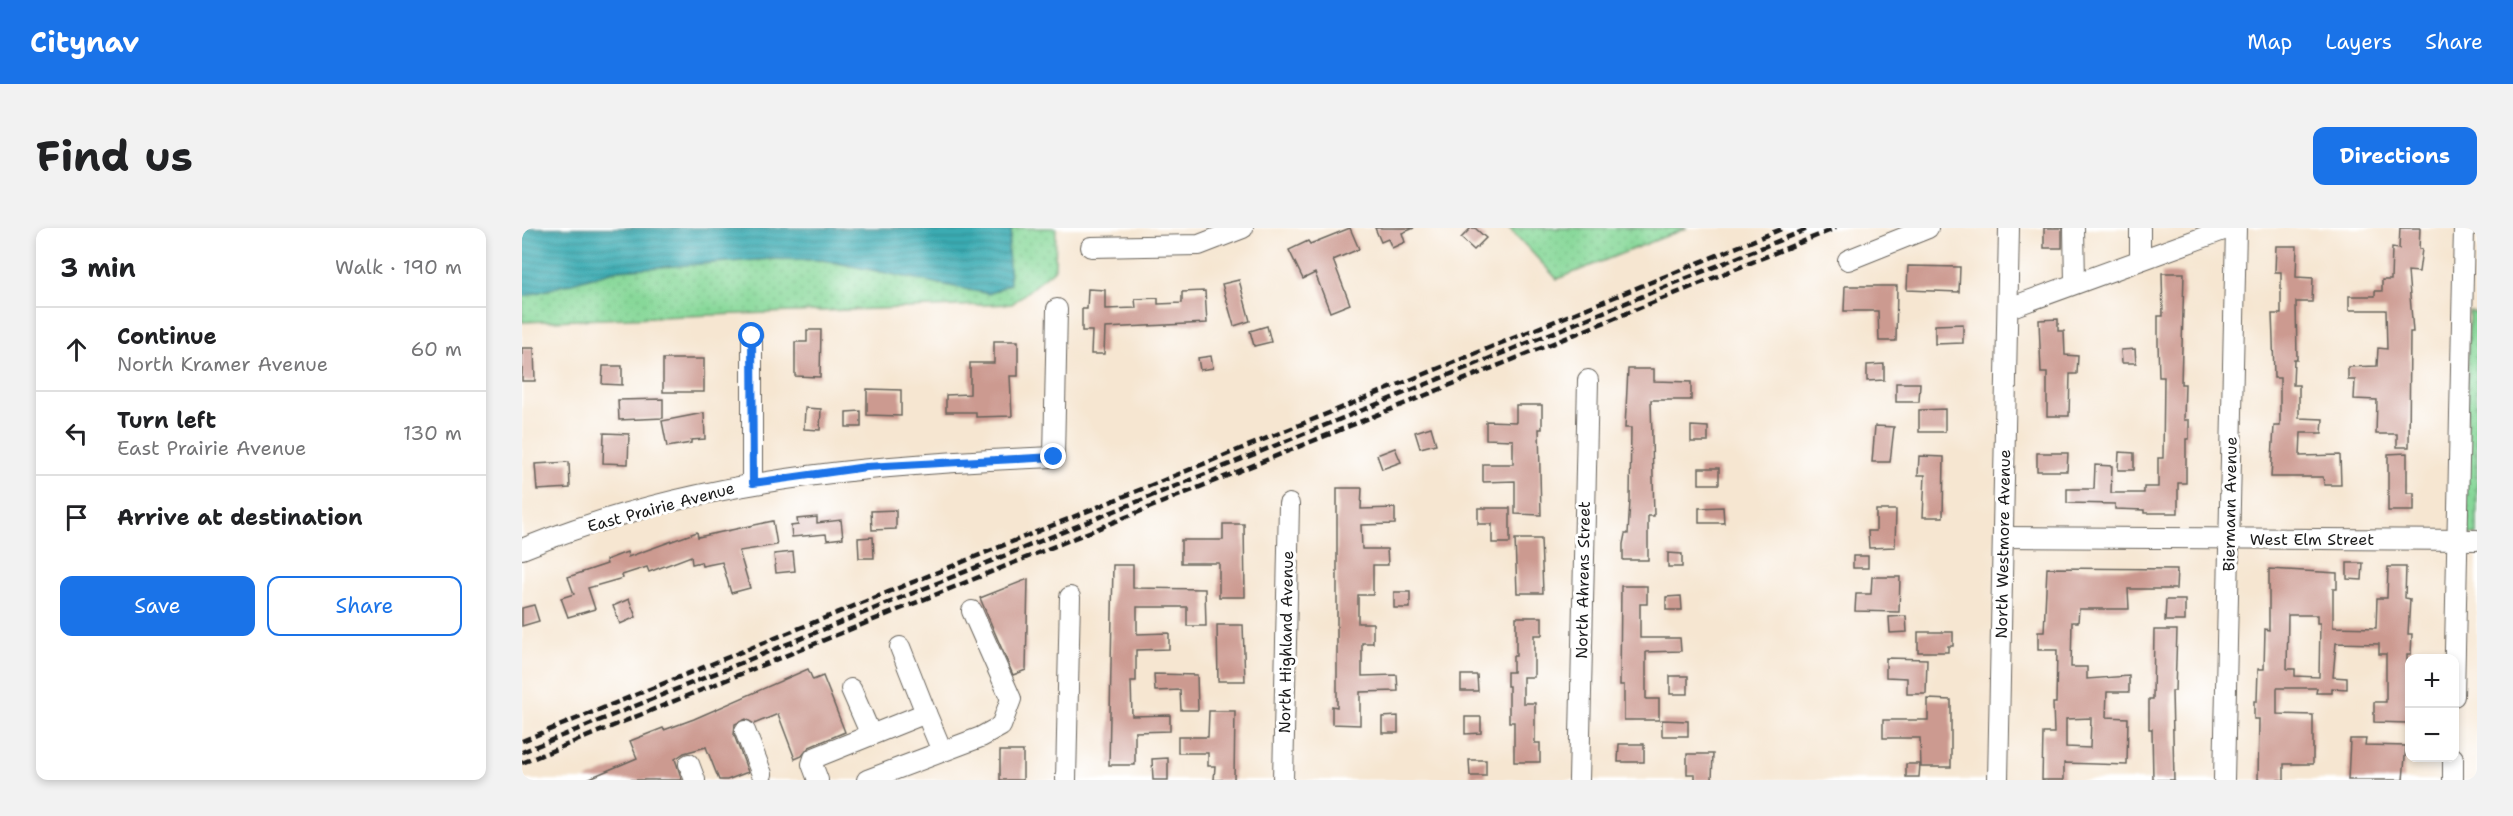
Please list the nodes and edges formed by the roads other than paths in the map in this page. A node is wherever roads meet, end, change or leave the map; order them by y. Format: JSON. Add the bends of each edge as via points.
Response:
{"nodes":[{"id":1,"x":1243,"y":228,"type":"edge"},
{"id":2,"x":1928,"y":228,"type":"edge"},
{"id":3,"x":2009,"y":228,"type":"edge"},
{"id":4,"x":2074,"y":228,"type":"edge"},
{"id":5,"x":2140,"y":228,"type":"edge"},
{"id":6,"x":2229,"y":228,"type":"edge"},
{"id":7,"x":2236,"y":228,"type":"edge"},
{"id":8,"x":2464,"y":228,"type":"edge"},
{"id":9,"x":2207,"y":232,"type":"edge"},
{"id":10,"x":1219,"y":233,"type":"edge"},
{"id":11,"x":1091,"y":247,"type":"dead end"},
{"id":12,"x":1848,"y":260,"type":"dead end"},
{"id":13,"x":2140,"y":260,"type":"junction"},
{"id":14,"x":2075,"y":283,"type":"junction"},
{"id":15,"x":2009,"y":308,"type":"junction"},
{"id":16,"x":1057,"y":309,"type":"dead end"},
{"id":17,"x":752,"y":336,"type":"dead end"},
{"id":18,"x":1588,"y":380,"type":"dead end"},
{"id":19,"x":753,"y":483,"type":"junction"},
{"id":20,"x":1288,"y":504,"type":"dead end"},
{"id":21,"x":2003,"y":537,"type":"junction"},
{"id":22,"x":2229,"y":538,"type":"junction"},
{"id":23,"x":2467,"y":540,"type":"edge"},
{"id":24,"x":522,"y":549,"type":"edge"},
{"id":25,"x":1070,"y":597,"type":"dead end"},
{"id":26,"x":972,"y":611,"type":"dead end"},
{"id":27,"x":900,"y":647,"type":"dead end"},
{"id":28,"x":2458,"y":654,"type":"edge"},
{"id":29,"x":851,"y":689,"type":"dead end"},
{"id":30,"x":926,"y":713,"type":"junction"},
{"id":31,"x":745,"y":731,"type":"dead end"},
{"id":32,"x":871,"y":735,"type":"junction"},
{"id":33,"x":942,"y":751,"type":"junction"},
{"id":34,"x":2453,"y":762,"type":"edge"},
{"id":35,"x":760,"y":778,"type":"edge"},
{"id":36,"x":818,"y":780,"type":"edge"},
{"id":37,"x":867,"y":780,"type":"edge"},
{"id":38,"x":1066,"y":780,"type":"edge"},
{"id":39,"x":1283,"y":780,"type":"edge"},
{"id":40,"x":1579,"y":780,"type":"edge"},
{"id":41,"x":1998,"y":780,"type":"edge"},
{"id":42,"x":2224,"y":780,"type":"edge"},
{"id":43,"x":2453,"y":780,"type":"edge"}],
"edges":[{"from":1,"to":10,"type":"street"},
{"from":2,"to":12,"type":"street"},
{"from":3,"to":15,"type":"street","name":"North Westmore Avenue"},
{"from":4,"to":14,"type":"street"},
{"from":5,"to":13,"type":"street"},
{"from":6,"to":9,"type":"street"},
{"from":7,"to":22,"type":"street","name":"Biermann Avenue"},
{"from":8,"to":23,"type":"street"},
{"from":9,"to":13,"type":"street"},
{"from":10,"to":11,"type":"street","via":[[1199,245]]},
{"from":13,"to":14,"type":"street"},
{"from":14,"to":15,"type":"street"},
{"from":15,"to":21,"type":"street","name":"North Westmore Avenue"},
{"from":16,"to":19,"type":"street","name":"East Prairie Avenue","via":[[1054,457],[905,464]]},
{"from":17,"to":19,"type":"street"},
{"from":18,"to":40,"type":"street","name":"North Ahrens Street"},
{"from":19,"to":24,"type":"street","name":"East Prairie Avenue","via":[[590,525]]},
{"from":20,"to":39,"type":"street","name":"North Highland Avenue"},
{"from":21,"to":22,"type":"street","name":"West Elm Street"},
{"from":21,"to":41,"type":"street","name":"North Westmore Avenue"},
{"from":22,"to":23,"type":"street","name":"West Elm Street"},
{"from":22,"to":42,"type":"street","name":"Biermann Avenue"},
{"from":23,"to":28,"type":"street"},
{"from":25,"to":38,"type":"street"},
{"from":26,"to":33,"type":"street","via":[[1011,699],[1001,726]]},
{"from":27,"to":30,"type":"street"},
{"from":29,"to":32,"type":"street"},
{"from":30,"to":32,"type":"street"},
{"from":30,"to":33,"type":"street"},
{"from":31,"to":35,"type":"street"},
{"from":32,"to":36,"type":"street","via":[[814,758],[812,764]]},
{"from":33,"to":37,"type":"street"},
{"from":34,"to":43,"type":"street"}]}
